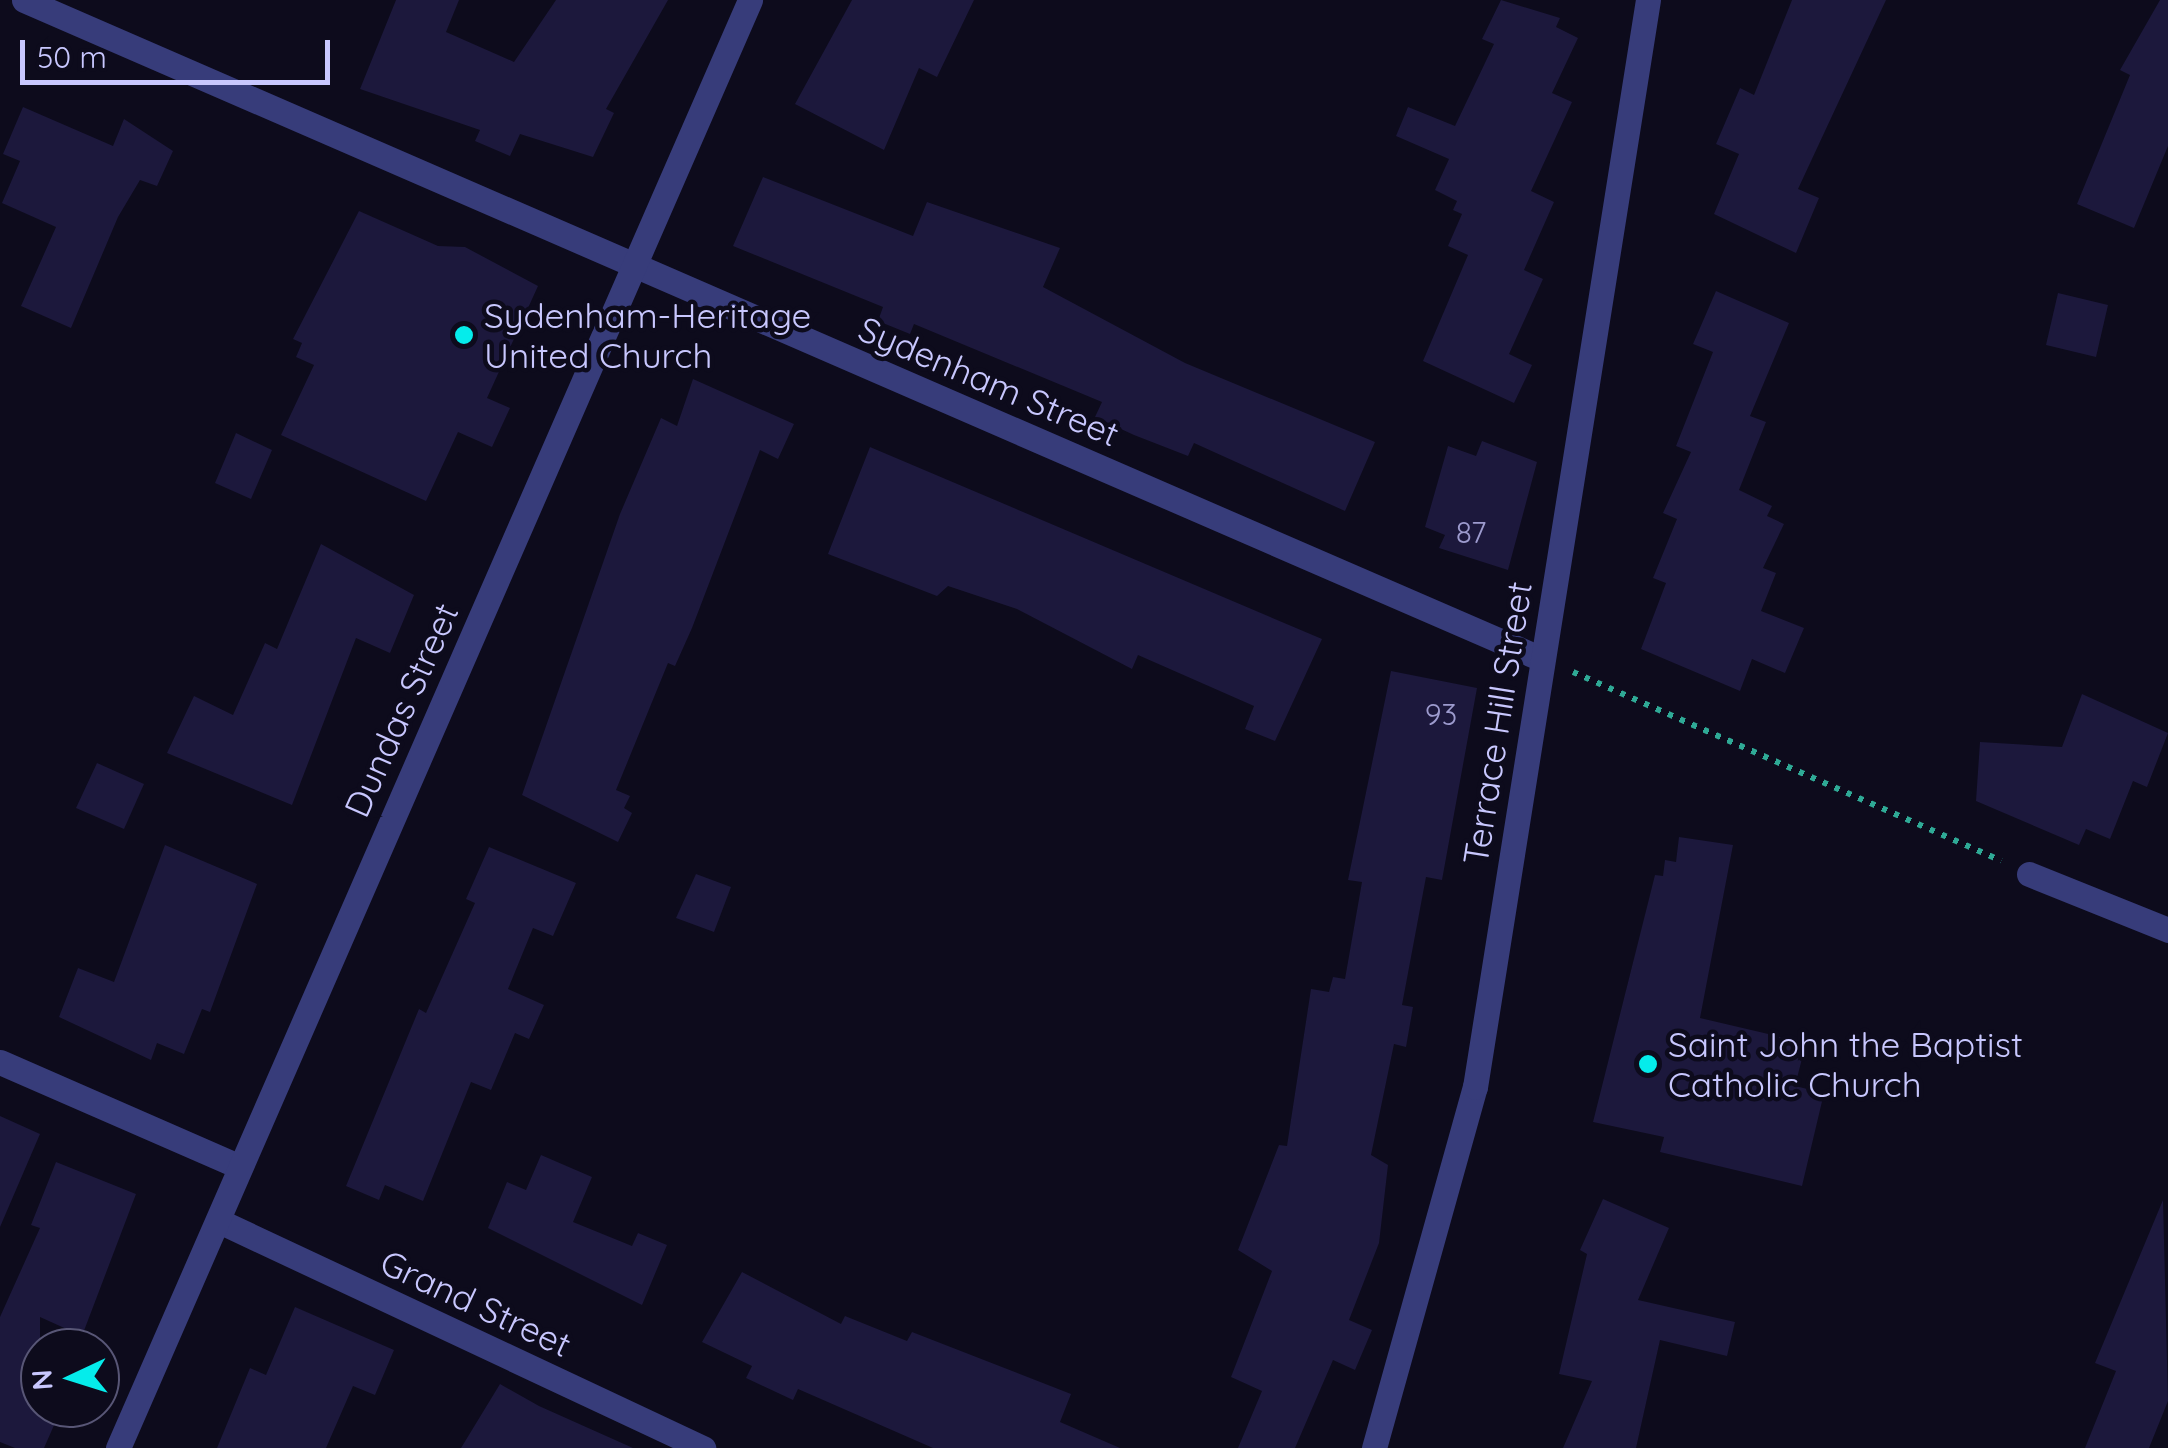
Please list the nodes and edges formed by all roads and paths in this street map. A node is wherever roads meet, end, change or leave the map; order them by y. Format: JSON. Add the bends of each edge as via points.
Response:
{"nodes":[{"id":1,"x":24,"y":0,"type":"edge"},
{"id":2,"x":750,"y":0,"type":"edge"},
{"id":3,"x":1648,"y":0,"type":"edge"},
{"id":4,"x":633,"y":265,"type":"junction"},
{"id":5,"x":1542,"y":659,"type":"junction"},
{"id":6,"x":2029,"y":874,"type":"joint"},
{"id":7,"x":2168,"y":930,"type":"edge"},
{"id":8,"x":0,"y":1062,"type":"edge"},
{"id":9,"x":240,"y":1167,"type":"junction"},
{"id":10,"x":218,"y":1221,"type":"junction"},
{"id":11,"x":118,"y":1448,"type":"edge"},
{"id":12,"x":703,"y":1448,"type":"edge"},
{"id":13,"x":1374,"y":1448,"type":"edge"}],
"edges":[{"from":1,"to":4,"type":"street","name":"Sydenham Street"},
{"from":2,"to":4,"type":"street","name":"Dundas Street"},
{"from":3,"to":5,"type":"street","name":"Terrace Hill Street"},
{"from":4,"to":5,"type":"street","name":"Sydenham Street"},
{"from":4,"to":9,"type":"street","name":"Dundas Street"},
{"from":5,"to":6,"type":"path"},
{"from":5,"to":13,"type":"street","name":"Terrace Hill Street","via":[[1475,1087]]},
{"from":6,"to":7,"type":"street"},
{"from":8,"to":9,"type":"street"},
{"from":9,"to":10,"type":"street","name":"Dundas Street"},
{"from":10,"to":11,"type":"street","name":"Dundas Street"},
{"from":10,"to":12,"type":"street","name":"Grand Street"}]}
